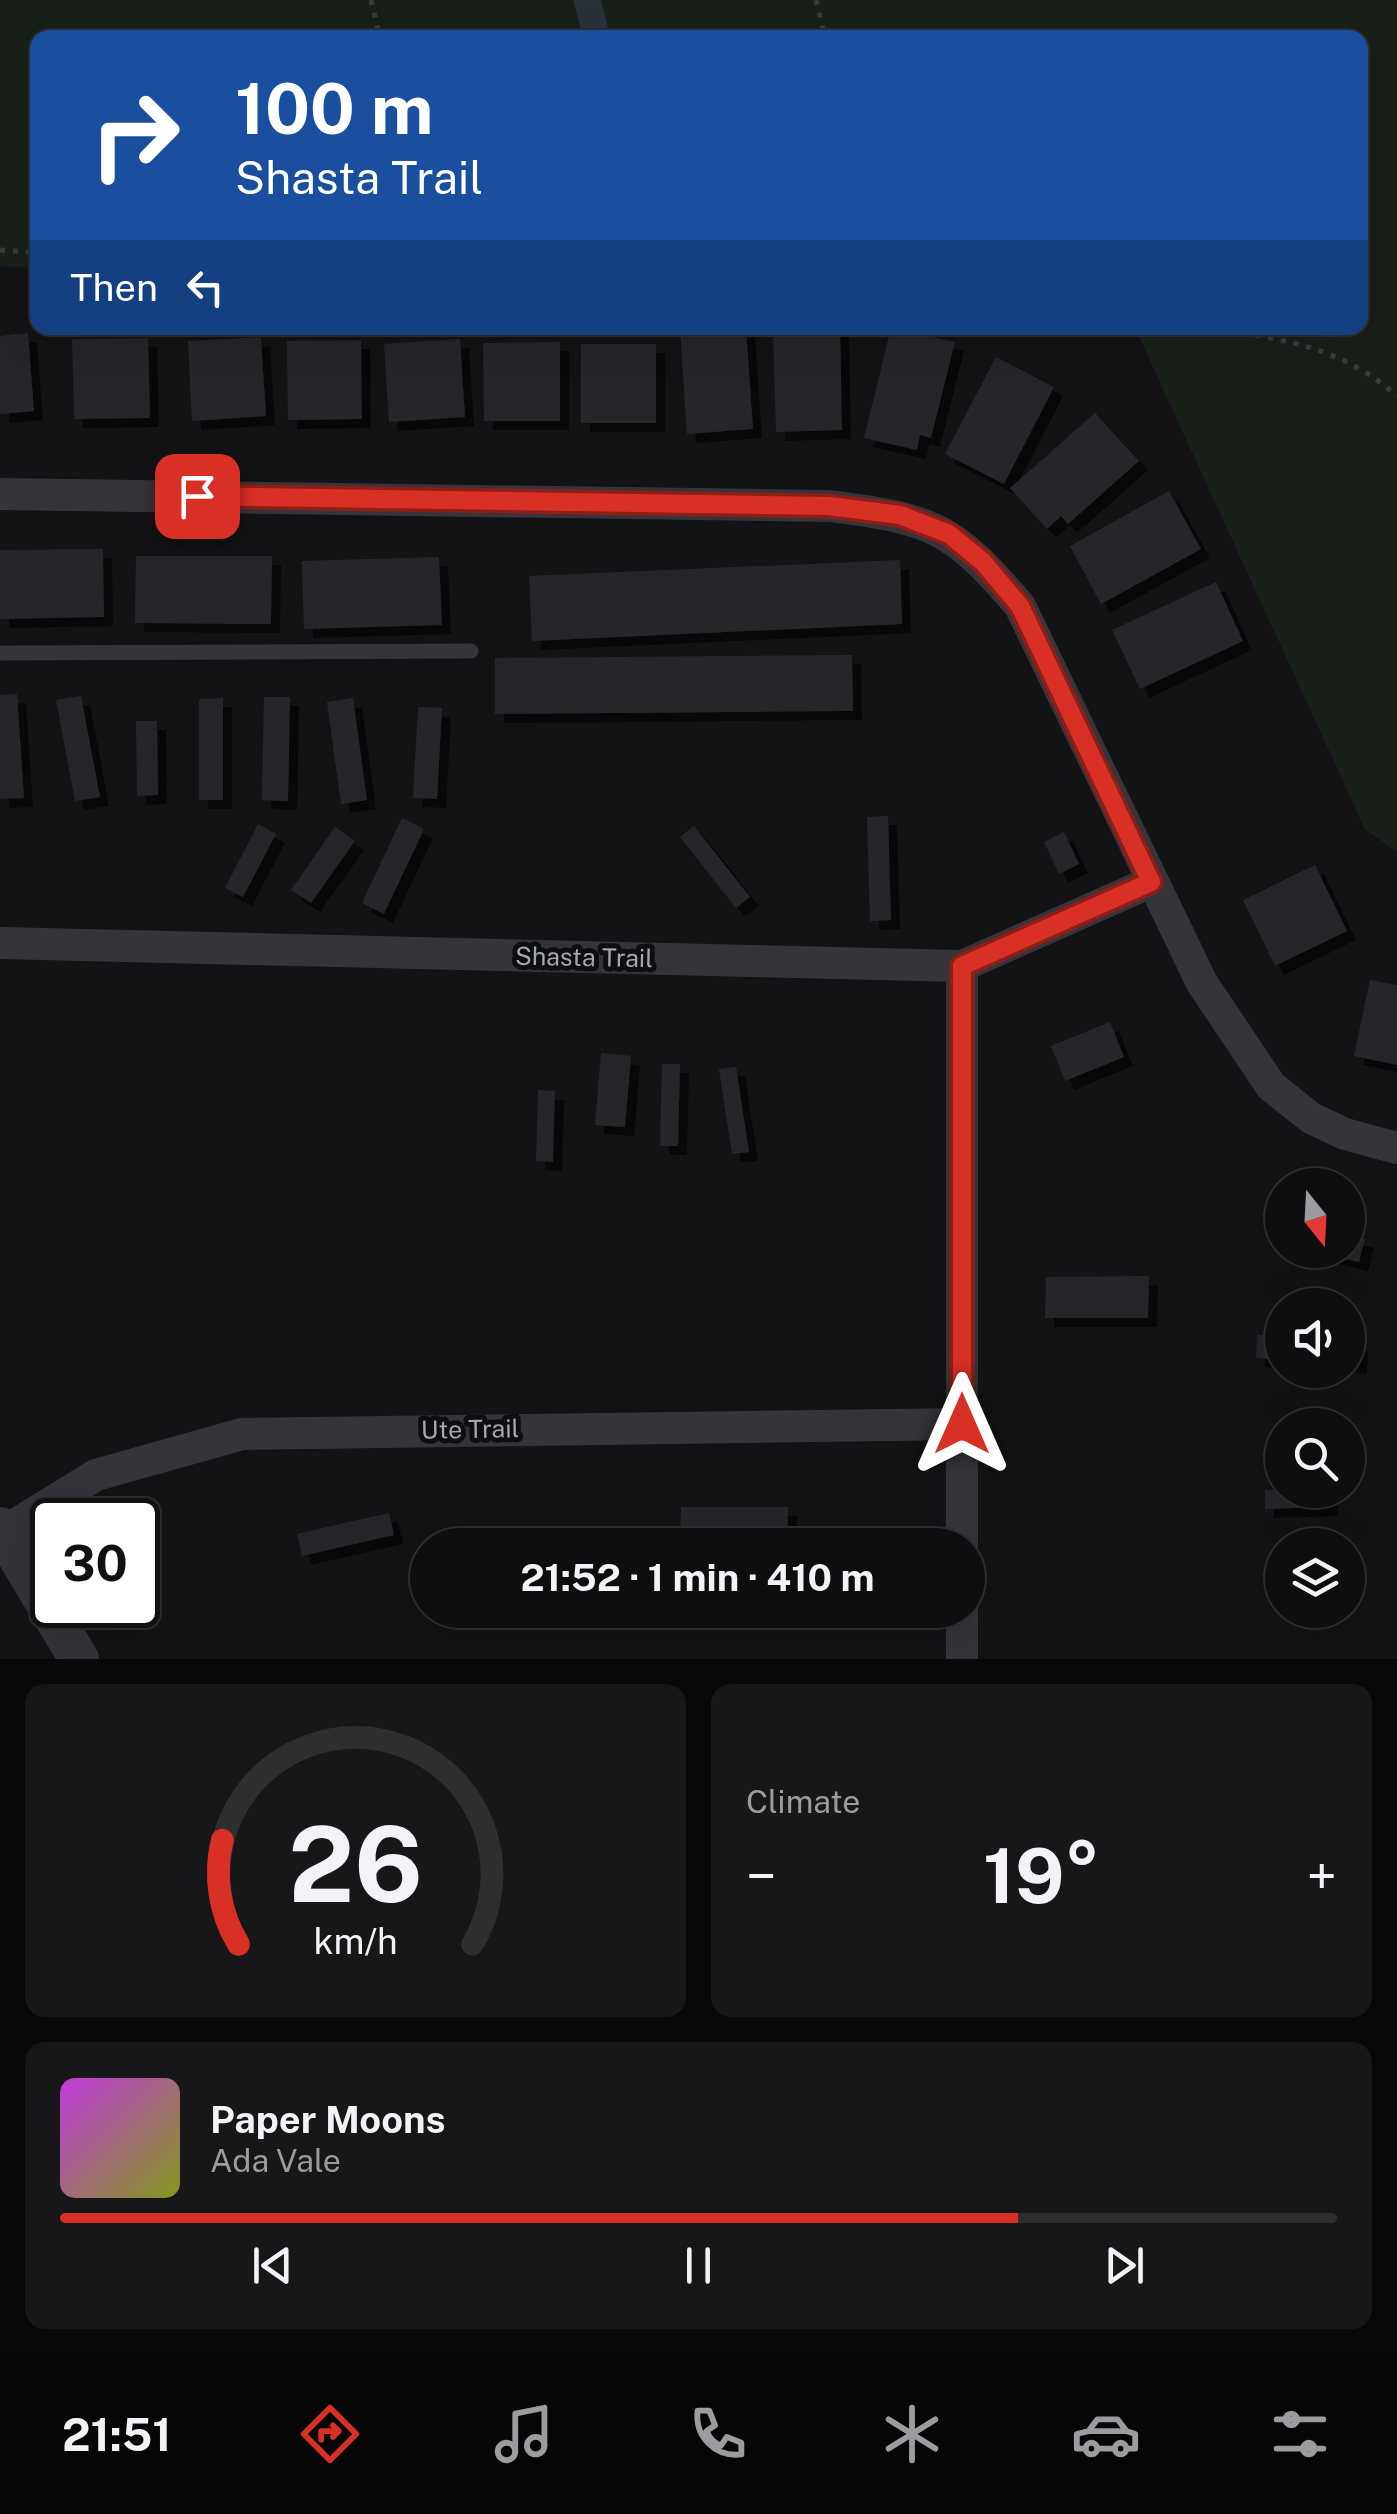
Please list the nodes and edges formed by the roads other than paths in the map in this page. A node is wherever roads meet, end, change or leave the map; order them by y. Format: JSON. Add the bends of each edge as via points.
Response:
{"nodes":[{"id":1,"x":0,"y":494,"type":"edge"},
{"id":2,"x":470,"y":651,"type":"dead end"},
{"id":3,"x":0,"y":653,"type":"edge"},
{"id":4,"x":1151,"y":882,"type":"junction"},
{"id":5,"x":0,"y":944,"type":"edge"},
{"id":6,"x":962,"y":966,"type":"junction"},
{"id":7,"x":1397,"y":1148,"type":"edge"},
{"id":8,"x":962,"y":1424,"type":"junction"},
{"id":9,"x":962,"y":1528,"type":"edge"},
{"id":10,"x":1,"y":1531,"type":"edge"},
{"id":11,"x":962,"y":1628,"type":"edge"},
{"id":12,"x":79,"y":1659,"type":"edge"},
{"id":13,"x":962,"y":1659,"type":"edge"}],
"edges":[{"from":1,"to":4,"type":"street","via":[[829,506],[900,515],[949,534],[1020,606]]},
{"from":2,"to":3,"type":"lane"},
{"from":4,"to":6,"type":"street","name":"Shasta Trail"},
{"from":4,"to":7,"type":"street","via":[[1202,983],[1270,1086],[1311,1118]]},
{"from":5,"to":6,"type":"street","name":"Shasta Trail"},
{"from":6,"to":8,"type":"street"},
{"from":8,"to":9,"type":"street"},
{"from":8,"to":10,"type":"street","name":"Ute Trail","via":[[242,1434],[96,1474]]},
{"from":10,"to":12,"type":"street"},
{"from":11,"to":13,"type":"street"}]}
